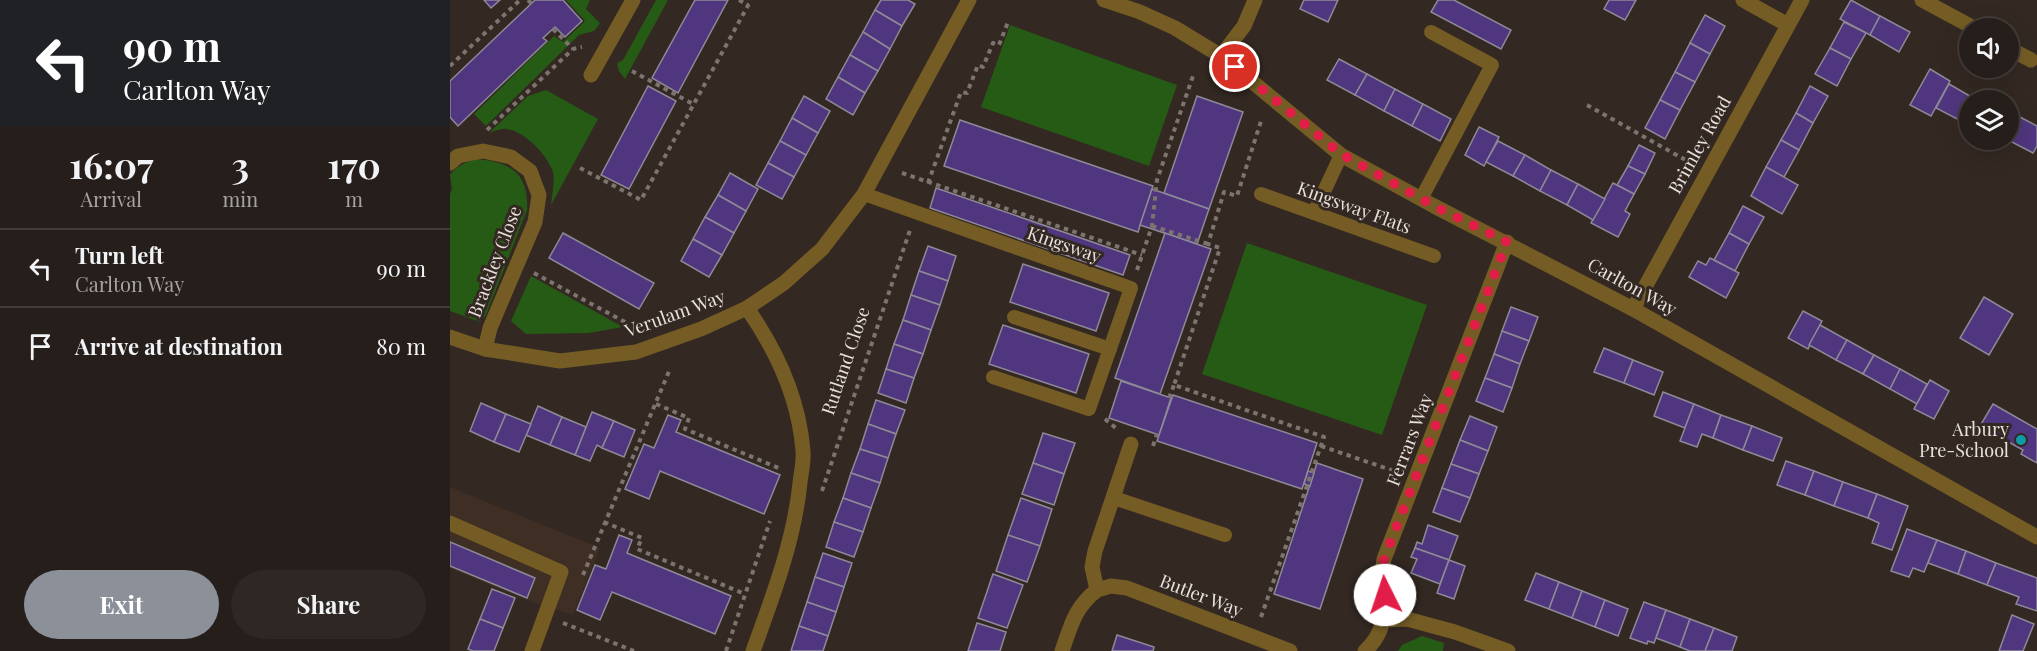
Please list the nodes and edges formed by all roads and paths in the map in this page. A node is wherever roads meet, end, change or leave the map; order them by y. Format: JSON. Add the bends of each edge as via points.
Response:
{"nodes":[{"id":1,"x":520,"y":0,"type":"edge"},
{"id":2,"x":633,"y":0,"type":"edge"},
{"id":3,"x":739,"y":0,"type":"edge"},
{"id":4,"x":751,"y":0,"type":"edge"},
{"id":5,"x":969,"y":0,"type":"edge"},
{"id":6,"x":1104,"y":0,"type":"edge"},
{"id":7,"x":1256,"y":0,"type":"edge"},
{"id":8,"x":1743,"y":0,"type":"edge"},
{"id":9,"x":1802,"y":0,"type":"edge"},
{"id":10,"x":1922,"y":0,"type":"edge"},
{"id":11,"x":748,"y":5,"type":"junction"},
{"id":12,"x":1959,"y":20,"type":"edge"},
{"id":13,"x":1008,"y":22,"type":"dead end"},
{"id":14,"x":1788,"y":25,"type":"junction"},
{"id":15,"x":553,"y":29,"type":"dead end"},
{"id":16,"x":1431,"y":32,"type":"dead end"},
{"id":17,"x":573,"y":49,"type":"dead end"},
{"id":18,"x":2019,"y":54,"type":"edge"},
{"id":19,"x":1221,"y":56,"type":"junction"},
{"id":20,"x":2031,"y":60,"type":"dead end"},
{"id":21,"x":450,"y":66,"type":"edge"},
{"id":22,"x":632,"y":71,"type":"dead end"},
{"id":23,"x":1194,"y":73,"type":"dead end"},
{"id":24,"x":591,"y":75,"type":"dead end"},
{"id":25,"x":693,"y":104,"type":"junction"},
{"id":26,"x":1587,"y":105,"type":"dead end"},
{"id":27,"x":1262,"y":118,"type":"dead end"},
{"id":28,"x":1341,"y":154,"type":"junction"},
{"id":29,"x":450,"y":163,"type":"edge"},
{"id":30,"x":580,"y":168,"type":"dead end"},
{"id":31,"x":1707,"y":172,"type":"junction"},
{"id":32,"x":902,"y":173,"type":"dead end"},
{"id":33,"x":928,"y":183,"type":"junction"},
{"id":34,"x":864,"y":194,"type":"junction"},
{"id":35,"x":1261,"y":194,"type":"dead end"},
{"id":36,"x":1421,"y":199,"type":"junction"},
{"id":37,"x":916,"y":213,"type":"junction"},
{"id":38,"x":1314,"y":213,"type":"junction"},
{"id":39,"x":1152,"y":226,"type":"junction"},
{"id":40,"x":1507,"y":242,"type":"junction"},
{"id":41,"x":1208,"y":244,"type":"junction"},
{"id":42,"x":1142,"y":255,"type":"junction"},
{"id":43,"x":1434,"y":256,"type":"dead end"},
{"id":44,"x":528,"y":270,"type":"dead end"},
{"id":45,"x":1131,"y":288,"type":"junction"},
{"id":46,"x":747,"y":308,"type":"junction"},
{"id":47,"x":1633,"y":309,"type":"junction"},
{"id":48,"x":1014,"y":317,"type":"dead end"},
{"id":49,"x":636,"y":328,"type":"dead end"},
{"id":50,"x":450,"y":337,"type":"edge"},
{"id":51,"x":485,"y":349,"type":"junction"},
{"id":52,"x":1110,"y":349,"type":"junction"},
{"id":53,"x":670,"y":369,"type":"dead end"},
{"id":54,"x":993,"y":377,"type":"dead end"},
{"id":55,"x":1174,"y":385,"type":"junction"},
{"id":56,"x":1169,"y":398,"type":"dead end"},
{"id":57,"x":656,"y":404,"type":"junction"},
{"id":58,"x":1089,"y":410,"type":"junction"},
{"id":59,"x":1131,"y":444,"type":"joint"},
{"id":60,"x":1321,"y":446,"type":"junction"},
{"id":61,"x":787,"y":471,"type":"dead end"},
{"id":62,"x":1415,"y":479,"type":"junction"},
{"id":63,"x":1114,"y":498,"type":"junction"},
{"id":64,"x":773,"y":512,"type":"dead end"},
{"id":65,"x":797,"y":513,"type":"junction"},
{"id":66,"x":604,"y":522,"type":"junction"},
{"id":67,"x":450,"y":523,"type":"edge"},
{"id":68,"x":1225,"y":535,"type":"dead end"},
{"id":69,"x":2037,"y":537,"type":"edge"},
{"id":70,"x":582,"y":577,"type":"dead end"},
{"id":71,"x":1097,"y":590,"type":"junction"},
{"id":72,"x":745,"y":594,"type":"junction"},
{"id":73,"x":546,"y":615,"type":"junction"},
{"id":74,"x":566,"y":617,"type":"dead end"},
{"id":75,"x":1384,"y":620,"type":"junction"},
{"id":76,"x":563,"y":623,"type":"junction"},
{"id":77,"x":1254,"y":637,"type":"junction"},
{"id":78,"x":532,"y":651,"type":"edge"},
{"id":79,"x":634,"y":651,"type":"edge"},
{"id":80,"x":726,"y":651,"type":"edge"},
{"id":81,"x":753,"y":651,"type":"edge"},
{"id":82,"x":1062,"y":651,"type":"edge"},
{"id":83,"x":1290,"y":651,"type":"edge"},
{"id":84,"x":1365,"y":651,"type":"edge"},
{"id":85,"x":1508,"y":651,"type":"edge"}],
"edges":[{"from":1,"to":21,"type":"path"},
{"from":2,"to":24,"type":"street"},
{"from":3,"to":11,"type":"path"},
{"from":4,"to":11,"type":"path"},
{"from":5,"to":34,"type":"street","name":"Verulam Way"},
{"from":6,"to":19,"type":"street","name":"Carlton Way","via":[[1175,28]]},
{"from":7,"to":19,"type":"street","via":[[1244,26]]},
{"from":8,"to":14,"type":"street"},
{"from":9,"to":14,"type":"street","name":"Brimley Road"},
{"from":10,"to":12,"type":"street"},
{"from":11,"to":25,"type":"path"},
{"from":13,"to":33,"type":"path","via":[[999,45],[993,43],[983,67],[978,65],[967,93],[961,92]]},
{"from":14,"to":31,"type":"street","name":"Brimley Road"},
{"from":15,"to":17,"type":"path"},
{"from":16,"to":36,"type":"lane","via":[[1492,65]]},
{"from":18,"to":20,"type":"street"},
{"from":19,"to":28,"type":"street","name":"Carlton Way"},
{"from":22,"to":25,"type":"path"},
{"from":23,"to":39,"type":"path","via":[[1157,180]]},
{"from":25,"to":30,"type":"path","via":[[641,200]]},
{"from":26,"to":31,"type":"path"},
{"from":27,"to":41,"type":"path","via":[[1237,196],[1224,192]]},
{"from":28,"to":36,"type":"street","name":"Carlton Way"},
{"from":28,"to":38,"type":"lane"},
{"from":29,"to":51,"type":"street","name":"Brackley Close","via":[[458,156],[483,151],[512,157],[530,171],[539,195],[535,222],[490,328]]},
{"from":31,"to":47,"type":"street","name":"Brimley Road"},
{"from":32,"to":33,"type":"path"},
{"from":33,"to":42,"type":"path"},
{"from":34,"to":37,"type":"lane","name":"Kingsway"},
{"from":34,"to":46,"type":"street","name":"Verulam Way","via":[[822,249],[784,283]]},
{"from":35,"to":38,"type":"lane","name":"Kingsway Flats"},
{"from":36,"to":40,"type":"street","name":"Carlton Way"},
{"from":37,"to":45,"type":"lane","name":"Kingsway"},
{"from":37,"to":65,"type":"path","name":"Rutland Close","via":[[822,493]]},
{"from":38,"to":43,"type":"lane","name":"Kingsway Flats"},
{"from":39,"to":41,"type":"path"},
{"from":39,"to":42,"type":"path"},
{"from":40,"to":47,"type":"street","name":"Carlton Way"},
{"from":40,"to":62,"type":"street","name":"Ferrars Way"},
{"from":41,"to":55,"type":"path","via":[[1220,248]]},
{"from":42,"to":45,"type":"path"},
{"from":44,"to":49,"type":"path"},
{"from":45,"to":52,"type":"lane"},
{"from":46,"to":51,"type":"street","name":"Verulam Way","via":[[636,352],[560,361]]},
{"from":46,"to":65,"type":"street","name":"Rutland Close","via":[[777,358],[794,397],[803,452]]},
{"from":47,"to":69,"type":"street","name":"Carlton Way"},
{"from":48,"to":52,"type":"lane"},
{"from":50,"to":51,"type":"street","name":"Verulam Way"},
{"from":52,"to":58,"type":"lane"},
{"from":53,"to":57,"type":"path"},
{"from":54,"to":58,"type":"lane"},
{"from":55,"to":56,"type":"path"},
{"from":55,"to":60,"type":"path","via":[[1324,437]]},
{"from":57,"to":61,"type":"path","via":[[689,418],[685,429]]},
{"from":57,"to":66,"type":"path"},
{"from":58,"to":59,"type":"path","via":[[1112,424]]},
{"from":59,"to":63,"type":"street"},
{"from":60,"to":62,"type":"path"},
{"from":60,"to":77,"type":"path"},
{"from":62,"to":75,"type":"street","name":"Ferrars Way","via":[[1384,559]]},
{"from":63,"to":68,"type":"lane"},
{"from":63,"to":71,"type":"street","via":[[1092,567]]},
{"from":64,"to":72,"type":"path"},
{"from":65,"to":81,"type":"street","name":"Rutland Close"},
{"from":66,"to":70,"type":"path"},
{"from":66,"to":72,"type":"path","via":[[642,538],[637,549]]},
{"from":67,"to":73,"type":"street","via":[[561,572]]},
{"from":71,"to":77,"type":"street","name":"Butler Way","via":[[1111,586],[1127,588]]},
{"from":71,"to":82,"type":"street","via":[[1084,600],[1074,616]]},
{"from":72,"to":80,"type":"path"},
{"from":73,"to":76,"type":"path"},
{"from":73,"to":78,"type":"street"},
{"from":74,"to":76,"type":"path"},
{"from":75,"to":84,"type":"street","name":"Ferrars Way","via":[[1373,644]]},
{"from":75,"to":85,"type":"street","via":[[1407,619]]},
{"from":76,"to":79,"type":"path"},
{"from":77,"to":83,"type":"street","name":"Butler Way"}]}
